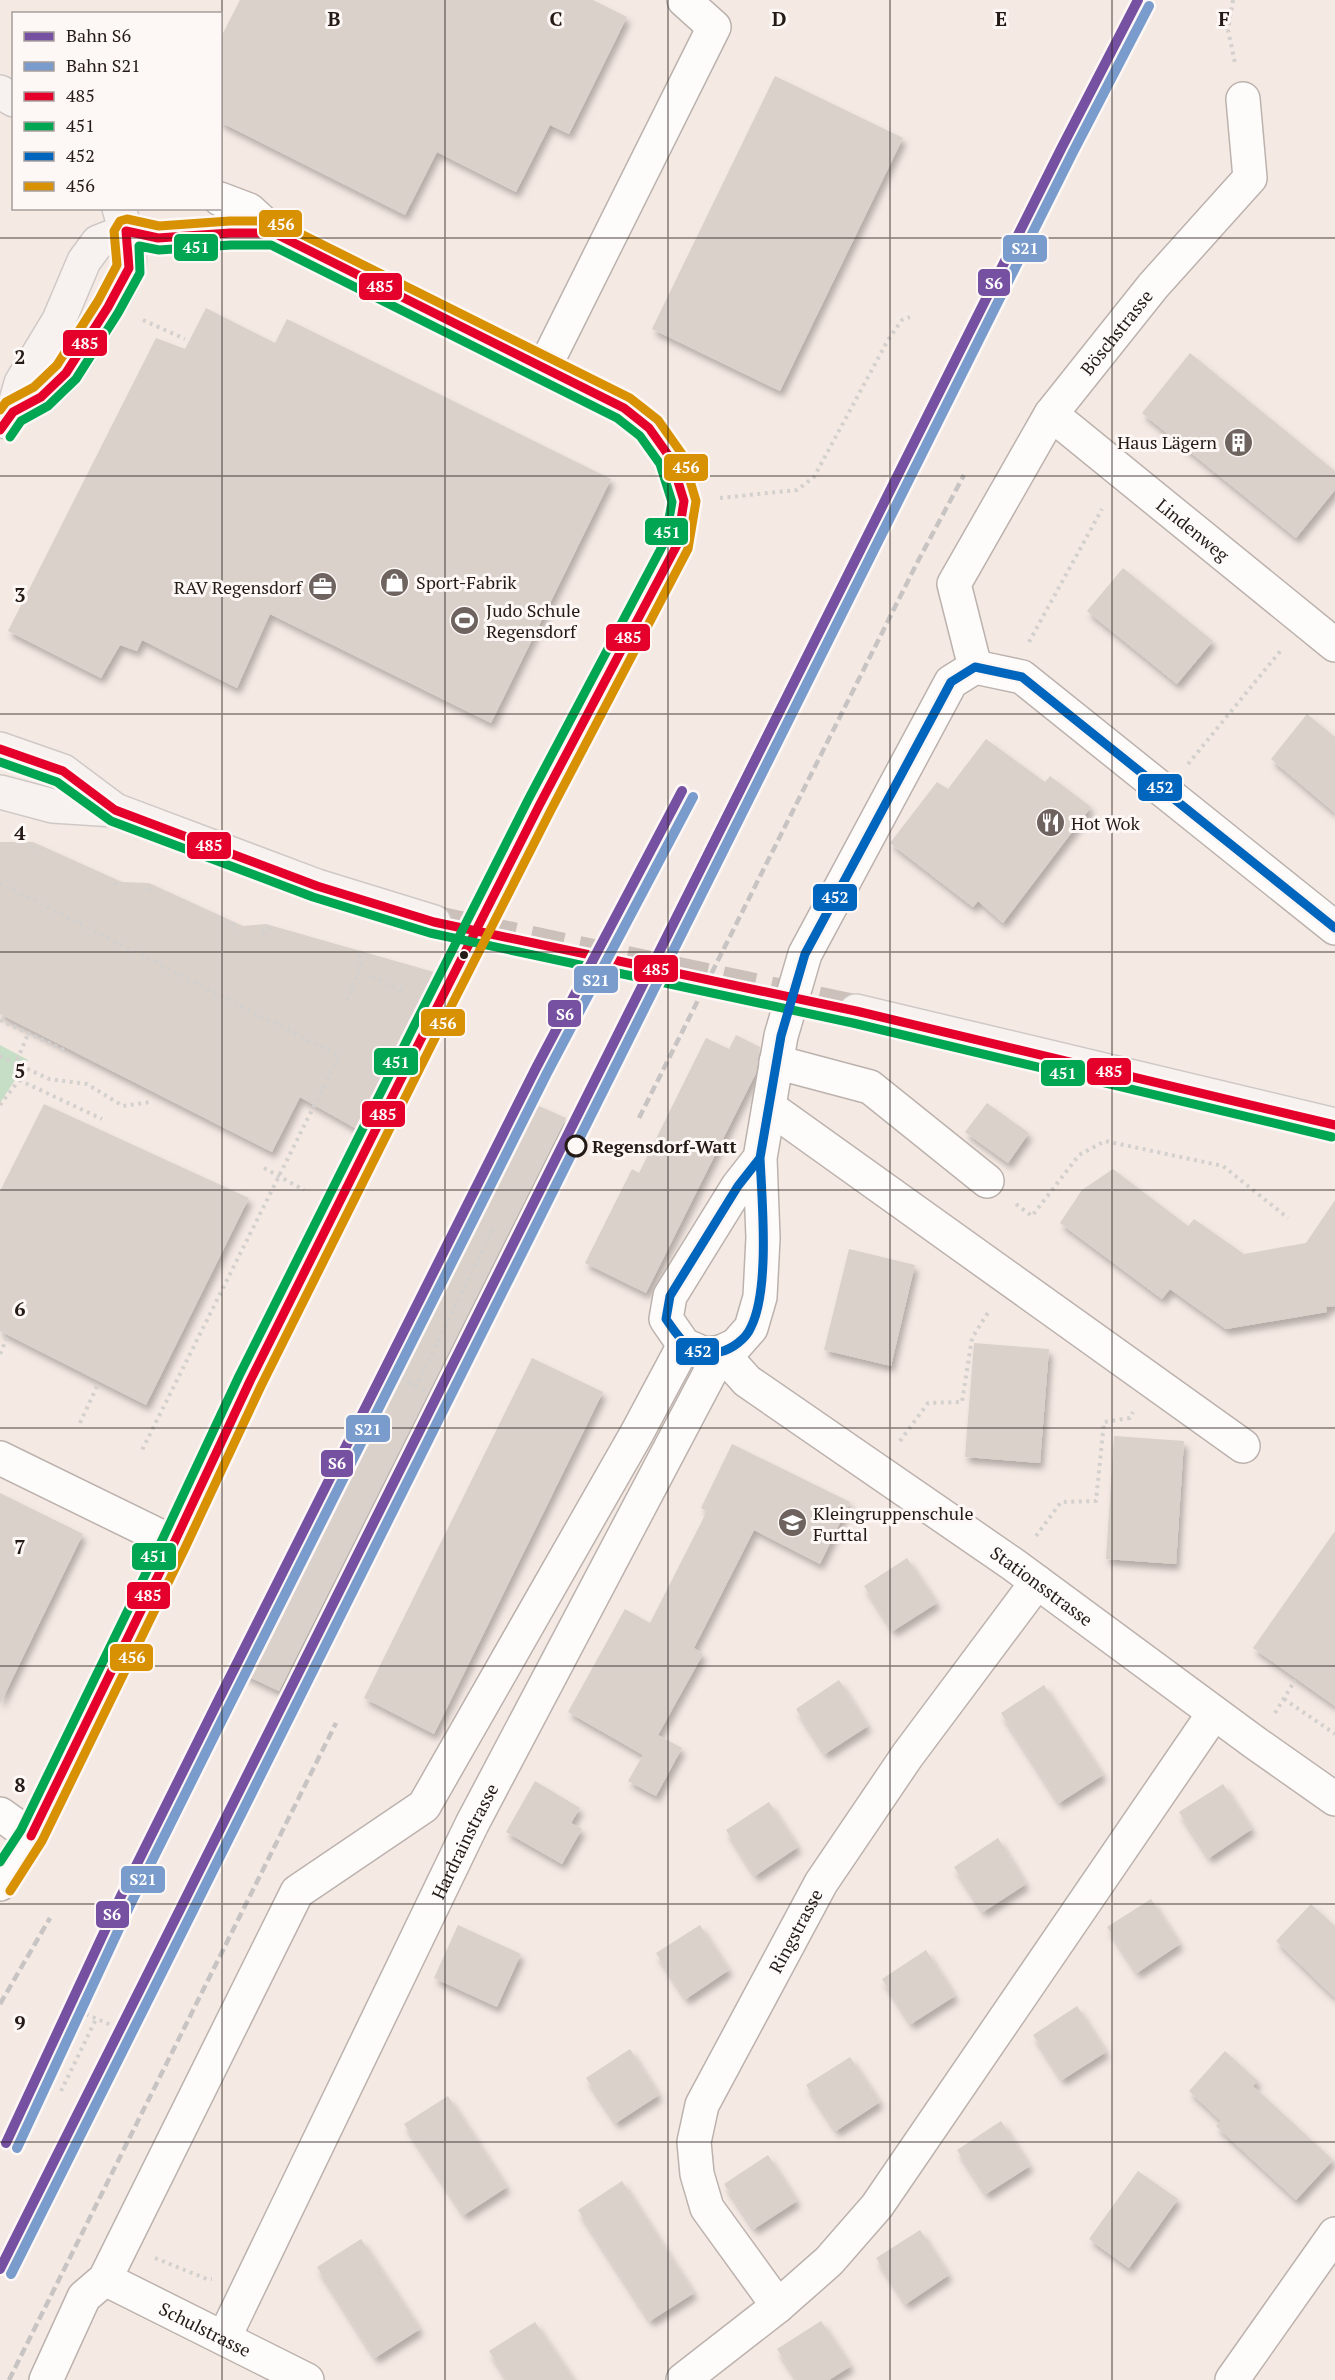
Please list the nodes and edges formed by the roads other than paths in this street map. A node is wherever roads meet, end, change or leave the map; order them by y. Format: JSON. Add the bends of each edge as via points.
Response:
{"nodes":[{"id":1,"x":684,"y":0,"type":"edge"},
{"id":2,"x":1243,"y":99,"type":"road end"},
{"id":3,"x":222,"y":200,"type":"edge"},
{"id":4,"x":146,"y":210,"type":"edge"},
{"id":5,"x":122,"y":220,"type":"edge"},
{"id":6,"x":274,"y":233,"type":"junction"},
{"id":7,"x":544,"y":368,"type":"junction"},
{"id":8,"x":1051,"y":414,"type":"junction"},
{"id":9,"x":7,"y":421,"type":"edge"},
{"id":10,"x":1335,"y":645,"type":"edge"},
{"id":11,"x":975,"y":667,"type":"junction"},
{"id":12,"x":0,"y":749,"type":"edge"},
{"id":13,"x":0,"y":792,"type":"edge"},
{"id":14,"x":116,"y":810,"type":"junction"},
{"id":15,"x":434,"y":922,"type":"tunnel mouth"},
{"id":16,"x":1335,"y":928,"type":"edge"},
{"id":17,"x":856,"y":1011,"type":"tunnel mouth"},
{"id":18,"x":777,"y":1062,"type":"junction"},
{"id":19,"x":769,"y":1107,"type":"junction"},
{"id":20,"x":1335,"y":1125,"type":"edge"},
{"id":21,"x":760,"y":1158,"type":"junction"},
{"id":22,"x":987,"y":1181,"type":"road end"},
{"id":23,"x":684,"y":1345,"type":"junction"},
{"id":24,"x":721,"y":1352,"type":"junction"},
{"id":25,"x":1243,"y":1446,"type":"dead end"},
{"id":26,"x":0,"y":1458,"type":"edge"},
{"id":27,"x":174,"y":1543,"type":"junction"},
{"id":28,"x":1025,"y":1574,"type":"junction"},
{"id":29,"x":1214,"y":1713,"type":"junction"},
{"id":30,"x":1335,"y":1799,"type":"edge"},
{"id":31,"x":0,"y":1814,"type":"edge"},
{"id":32,"x":31,"y":1836,"type":"junction"},
{"id":33,"x":0,"y":1884,"type":"edge"},
{"id":34,"x":1335,"y":2234,"type":"edge"},
{"id":35,"x":105,"y":2279,"type":"junction"},
{"id":36,"x":778,"y":2306,"type":"junction"},
{"id":37,"x":224,"y":2338,"type":"junction"},
{"id":38,"x":46,"y":2380,"type":"edge"},
{"id":39,"x":307,"y":2380,"type":"edge"},
{"id":40,"x":683,"y":2380,"type":"edge"},
{"id":41,"x":1232,"y":2380,"type":"edge"}],
"edges":[{"from":1,"to":7,"type":"street","via":[[714,27]]},
{"from":2,"to":8,"type":"street","name":"Böschstrasse","via":[[1250,178],[1153,286]]},
{"from":3,"to":6,"type":"street","via":[[249,210]]},
{"from":4,"to":5,"type":"street"},
{"from":5,"to":6,"type":"street","via":[[158,238]]},
{"from":5,"to":9,"type":"main road","via":[[84,261],[59,320],[21,383]]},
{"from":5,"to":9,"type":"main road","via":[[129,268],[108,307],[66,373]]},
{"from":6,"to":7,"type":"street"},
{"from":7,"to":27,"type":"street","via":[[624,408],[649,428],[671,459],[684,501],[677,545],[427,1027],[250,1381]]},
{"from":8,"to":10,"type":"street","name":"Lindenweg"},
{"from":8,"to":11,"type":"street","name":"Böschstrasse","via":[[954,584]]},
{"from":11,"to":16,"type":"street","via":[[1022,677]]},
{"from":11,"to":18,"type":"street","name":"Hardrainstrasse","via":[[951,682],[806,954]]},
{"from":12,"to":14,"type":"main road","via":[[63,771]]},
{"from":13,"to":14,"type":"main road","via":[[53,806]]},
{"from":14,"to":15,"type":"main road","via":[[317,886]]},
{"from":17,"to":20,"type":"main road"},
{"from":18,"to":19,"type":"street","name":"Hardrainstrasse"},
{"from":18,"to":22,"type":"street","via":[[870,1087]]},
{"from":19,"to":21,"type":"street","name":"Hardrainstrasse"},
{"from":19,"to":25,"type":"street"},
{"from":21,"to":23,"type":"street","name":"Hardrainstrasse","via":[[738,1186],[670,1296],[666,1318]]},
{"from":21,"to":24,"type":"street","name":"Hardrainstrasse","via":[[764,1238],[760,1297],[752,1328],[736,1345]]},
{"from":23,"to":24,"type":"street","via":[[705,1354]]},
{"from":23,"to":35,"type":"street","via":[[424,1806],[297,1892]]},
{"from":24,"to":28,"type":"street","name":"Stationsstrasse","via":[[747,1381]]},
{"from":24,"to":37,"type":"street","name":"Hardrainstrasse","via":[[472,1824]]},
{"from":26,"to":27,"type":"street"},
{"from":27,"to":32,"type":"street"},
{"from":28,"to":29,"type":"street","name":"Stationsstrasse"},
{"from":28,"to":36,"type":"street","name":"Ringstrasse","via":[[821,1883],[702,2105],[694,2142],[697,2174],[707,2208]]},
{"from":29,"to":30,"type":"street","name":"Stationsstrasse"},
{"from":29,"to":36,"type":"street","via":[[878,2206],[829,2261]]},
{"from":31,"to":32,"type":"street"},
{"from":32,"to":33,"type":"street"},
{"from":34,"to":41,"type":"street"},
{"from":35,"to":37,"type":"street","name":"Schulstrasse"},
{"from":35,"to":38,"type":"street","via":[[84,2297]]},
{"from":36,"to":40,"type":"street"},
{"from":37,"to":39,"type":"street","name":"Schulstrasse"}]}
